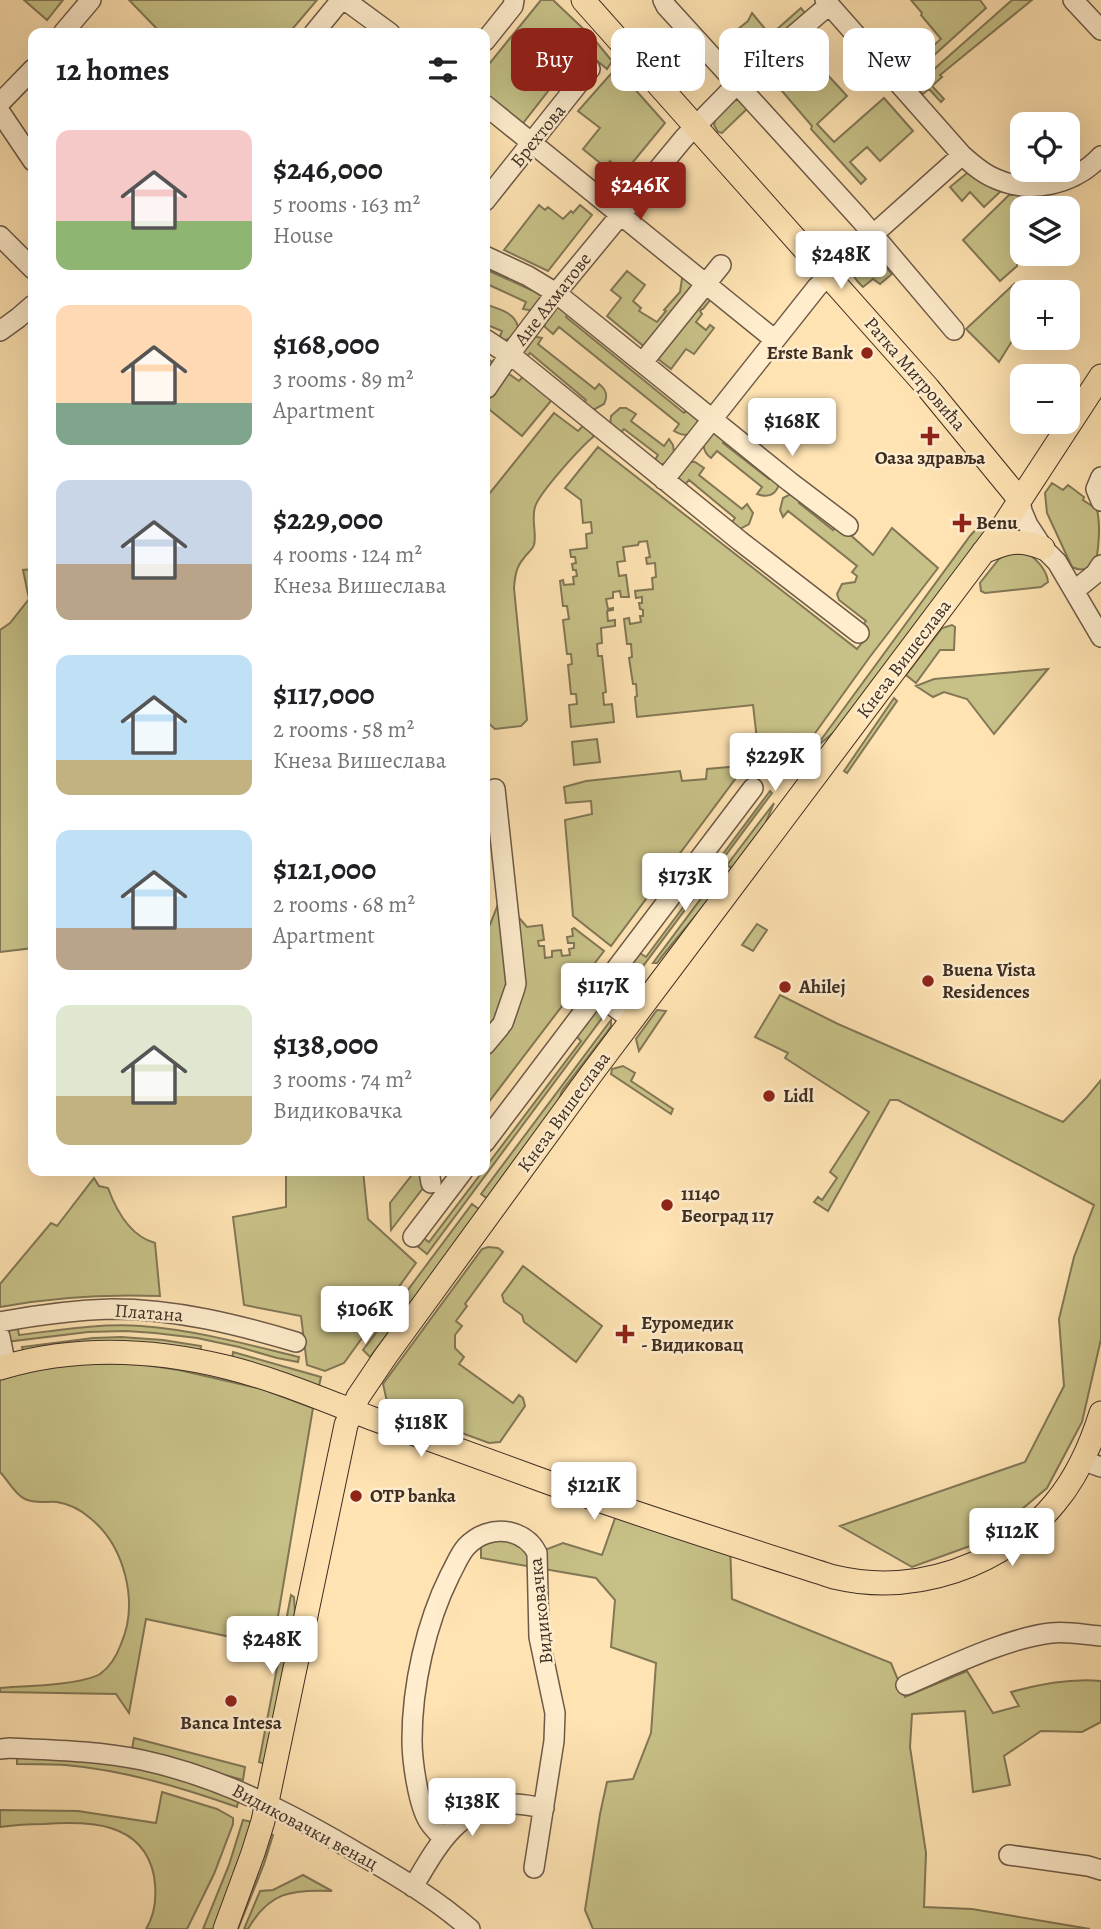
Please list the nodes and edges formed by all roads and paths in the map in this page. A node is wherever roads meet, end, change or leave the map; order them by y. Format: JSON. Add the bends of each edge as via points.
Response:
{"nodes":[{"id":1,"x":91,"y":0,"type":"edge"},
{"id":2,"x":343,"y":0,"type":"edge"},
{"id":3,"x":514,"y":0,"type":"edge"},
{"id":4,"x":583,"y":0,"type":"edge"},
{"id":5,"x":663,"y":0,"type":"edge"},
{"id":6,"x":1073,"y":0,"type":"edge"},
{"id":7,"x":827,"y":3,"type":"edge"},
{"id":8,"x":68,"y":28,"type":"edge"},
{"id":9,"x":318,"y":28,"type":"edge"},
{"id":10,"x":383,"y":28,"type":"edge"},
{"id":11,"x":799,"y":28,"type":"edge"},
{"id":12,"x":1101,"y":30,"type":"edge"},
{"id":13,"x":490,"y":35,"type":"edge"},
{"id":14,"x":719,"y":64,"type":"edge"},
{"id":15,"x":28,"y":74,"type":"edge"},
{"id":16,"x":573,"y":91,"type":"edge"},
{"id":17,"x":730,"y":91,"type":"edge"},
{"id":18,"x":743,"y":91,"type":"edge"},
{"id":19,"x":0,"y":103,"type":"edge"},
{"id":20,"x":490,"y":109,"type":"edge"},
{"id":21,"x":0,"y":112,"type":"edge"},
{"id":22,"x":695,"y":126,"type":"junction"},
{"id":23,"x":531,"y":144,"type":"junction"},
{"id":24,"x":28,"y":154,"type":"edge"},
{"id":25,"x":962,"y":155,"type":"junction"},
{"id":26,"x":1098,"y":164,"type":"edge"},
{"id":27,"x":490,"y":195,"type":"edge"},
{"id":28,"x":620,"y":215,"type":"junction"},
{"id":29,"x":873,"y":235,"type":"junction"},
{"id":30,"x":0,"y":236,"type":"edge"},
{"id":31,"x":490,"y":258,"type":"edge"},
{"id":32,"x":28,"y":264,"type":"edge"},
{"id":33,"x":721,"y":265,"type":"dead end"},
{"id":34,"x":828,"y":275,"type":"junction"},
{"id":35,"x":705,"y":285,"type":"junction"},
{"id":36,"x":556,"y":293,"type":"junction"},
{"id":37,"x":28,"y":309,"type":"edge"},
{"id":38,"x":954,"y":330,"type":"dead end"},
{"id":39,"x":0,"y":331,"type":"edge"},
{"id":40,"x":775,"y":340,"type":"junction"},
{"id":41,"x":490,"y":342,"type":"edge"},
{"id":42,"x":510,"y":354,"type":"junction"},
{"id":43,"x":643,"y":362,"type":"junction"},
{"id":44,"x":1101,"y":376,"type":"edge"},
{"id":45,"x":490,"y":384,"type":"edge"},
{"id":46,"x":713,"y":419,"type":"junction"},
{"id":47,"x":1101,"y":477,"type":"edge"},
{"id":48,"x":664,"y":480,"type":"junction"},
{"id":49,"x":1020,"y":500,"type":"junction"},
{"id":50,"x":1101,"y":501,"type":"edge"},
{"id":51,"x":848,"y":526,"type":"dead end"},
{"id":52,"x":983,"y":552,"type":"junction"},
{"id":53,"x":1050,"y":555,"type":"junction"},
{"id":54,"x":1101,"y":565,"type":"edge"},
{"id":55,"x":1074,"y":592,"type":"junction"},
{"id":56,"x":859,"y":634,"type":"dead end"},
{"id":57,"x":1101,"y":637,"type":"edge"},
{"id":58,"x":753,"y":788,"type":"dead end"},
{"id":59,"x":495,"y":789,"type":"dead end"},
{"id":60,"x":597,"y":993,"type":"junction"},
{"id":61,"x":632,"y":1020,"type":"junction"},
{"id":62,"x":490,"y":1039,"type":"edge"},
{"id":63,"x":490,"y":1135,"type":"edge"},
{"id":64,"x":459,"y":1176,"type":"edge"},
{"id":65,"x":413,"y":1237,"type":"dead end"},
{"id":66,"x":0,"y":1322,"type":"edge"},
{"id":67,"x":0,"y":1338,"type":"edge"},
{"id":68,"x":296,"y":1342,"type":"dead end"},
{"id":69,"x":3,"y":1367,"type":"edge"},
{"id":70,"x":352,"y":1410,"type":"junction"},
{"id":71,"x":1101,"y":1413,"type":"edge"},
{"id":72,"x":1092,"y":1464,"type":"edge"},
{"id":73,"x":1101,"y":1636,"type":"edge"},
{"id":74,"x":906,"y":1685,"type":"dead end"},
{"id":75,"x":0,"y":1749,"type":"edge"},
{"id":76,"x":267,"y":1803,"type":"junction"},
{"id":77,"x":544,"y":1808,"type":"junction"},
{"id":78,"x":443,"y":1838,"type":"junction"},
{"id":79,"x":1009,"y":1855,"type":"dead end"},
{"id":80,"x":534,"y":1868,"type":"dead end"},
{"id":81,"x":1101,"y":1870,"type":"edge"},
{"id":82,"x":413,"y":1887,"type":"junction"},
{"id":83,"x":225,"y":1929,"type":"edge"},
{"id":84,"x":470,"y":1929,"type":"edge"}],
"edges":[{"from":1,"to":8,"type":"street"},
{"from":2,"to":9,"type":"street"},
{"from":2,"to":10,"type":"street"},
{"from":3,"to":13,"type":"street"},
{"from":4,"to":22,"type":"main road","name":"Ратка Митровића"},
{"from":5,"to":14,"type":"street"},
{"from":6,"to":12,"type":"street"},
{"from":7,"to":11,"type":"street","name":"Ане Ахматове"},
{"from":7,"to":25,"type":"street"},
{"from":15,"to":19,"type":"street"},
{"from":16,"to":23,"type":"street","name":"Брехтова"},
{"from":17,"to":22,"type":"street","name":"Ане Ахматове"},
{"from":18,"to":29,"type":"street"},
{"from":20,"to":23,"type":"street"},
{"from":21,"to":24,"type":"street"},
{"from":22,"to":28,"type":"street","name":"Ане Ахматове"},
{"from":22,"to":34,"type":"main road","name":"Ратка Митровића"},
{"from":23,"to":27,"type":"street","name":"Брехтова"},
{"from":23,"to":28,"type":"street"},
{"from":25,"to":26,"type":"street","via":[[994,178],[1027,186],[1051,185]]},
{"from":25,"to":29,"type":"street"},
{"from":28,"to":35,"type":"street"},
{"from":28,"to":36,"type":"street","name":"Ане Ахматове"},
{"from":29,"to":34,"type":"street"},
{"from":29,"to":38,"type":"street"},
{"from":30,"to":32,"type":"street"},
{"from":31,"to":36,"type":"street"},
{"from":33,"to":35,"type":"street"},
{"from":34,"to":40,"type":"street"},
{"from":34,"to":49,"type":"main road","name":"Ратка Митровића"},
{"from":35,"to":40,"type":"street"},
{"from":35,"to":43,"type":"street"},
{"from":36,"to":42,"type":"street","name":"Ане Ахматове"},
{"from":36,"to":43,"type":"street"},
{"from":37,"to":39,"type":"street"},
{"from":40,"to":46,"type":"street"},
{"from":41,"to":42,"type":"street"},
{"from":42,"to":45,"type":"street","name":"Ане Ахматове"},
{"from":42,"to":48,"type":"street"},
{"from":43,"to":46,"type":"street"},
{"from":44,"to":49,"type":"main road","name":"Кнеза Вишеслава"},
{"from":46,"to":48,"type":"street"},
{"from":46,"to":51,"type":"street"},
{"from":47,"to":50,"type":"street","via":[[1096,489]]},
{"from":48,"to":56,"type":"street"},
{"from":49,"to":52,"type":"main road","name":"Кнеза Вишеслава"},
{"from":49,"to":53,"type":"street","via":[[1025,518]]},
{"from":52,"to":53,"type":"main road","via":[[1024,542]]},
{"from":52,"to":61,"type":"main road","name":"Кнеза Вишеслава"},
{"from":53,"to":55,"type":"street"},
{"from":54,"to":55,"type":"street"},
{"from":55,"to":57,"type":"street"},
{"from":58,"to":60,"type":"street"},
{"from":59,"to":62,"type":"street","via":[[515,986],[501,1025]]},
{"from":60,"to":61,"type":"street"},
{"from":60,"to":63,"type":"street"},
{"from":61,"to":70,"type":"main road","name":"Кнеза Вишеслава","via":[[384,1357]]},
{"from":64,"to":65,"type":"street"},
{"from":66,"to":68,"type":"street","name":"Платана","via":[[87,1310],[144,1311],[210,1320]]},
{"from":67,"to":69,"type":"street"},
{"from":69,"to":70,"type":"main road","via":[[81,1354],[153,1354],[248,1373]]},
{"from":70,"to":72,"type":"main road","via":[[654,1519],[834,1577],[874,1583],[932,1578],[996,1552],[1022,1535]]},
{"from":70,"to":76,"type":"main road","name":"Кнеза Вишеслава"},
{"from":71,"to":72,"type":"main road"},
{"from":73,"to":74,"type":"street","via":[[1063,1632],[1037,1636]]},
{"from":75,"to":76,"type":"street","name":"Видиковачки венац","via":[[145,1761]]},
{"from":76,"to":82,"type":"street","name":"Видиковачки венац"},
{"from":76,"to":83,"type":"main road","name":"Кнеза Вишеслава"},
{"from":77,"to":78,"type":"street","via":[[491,1806],[460,1821]]},
{"from":77,"to":78,"type":"street","name":"Видиковачка","via":[[555,1722],[540,1637],[537,1553],[521,1536],[495,1531],[472,1541],[451,1573],[426,1638],[418,1684],[412,1741],[416,1776],[427,1818]]},
{"from":77,"to":80,"type":"street","name":"Видиковачка"},
{"from":78,"to":82,"type":"street"},
{"from":79,"to":81,"type":"street"},
{"from":82,"to":84,"type":"street","name":"Видиковачки венац"}]}
